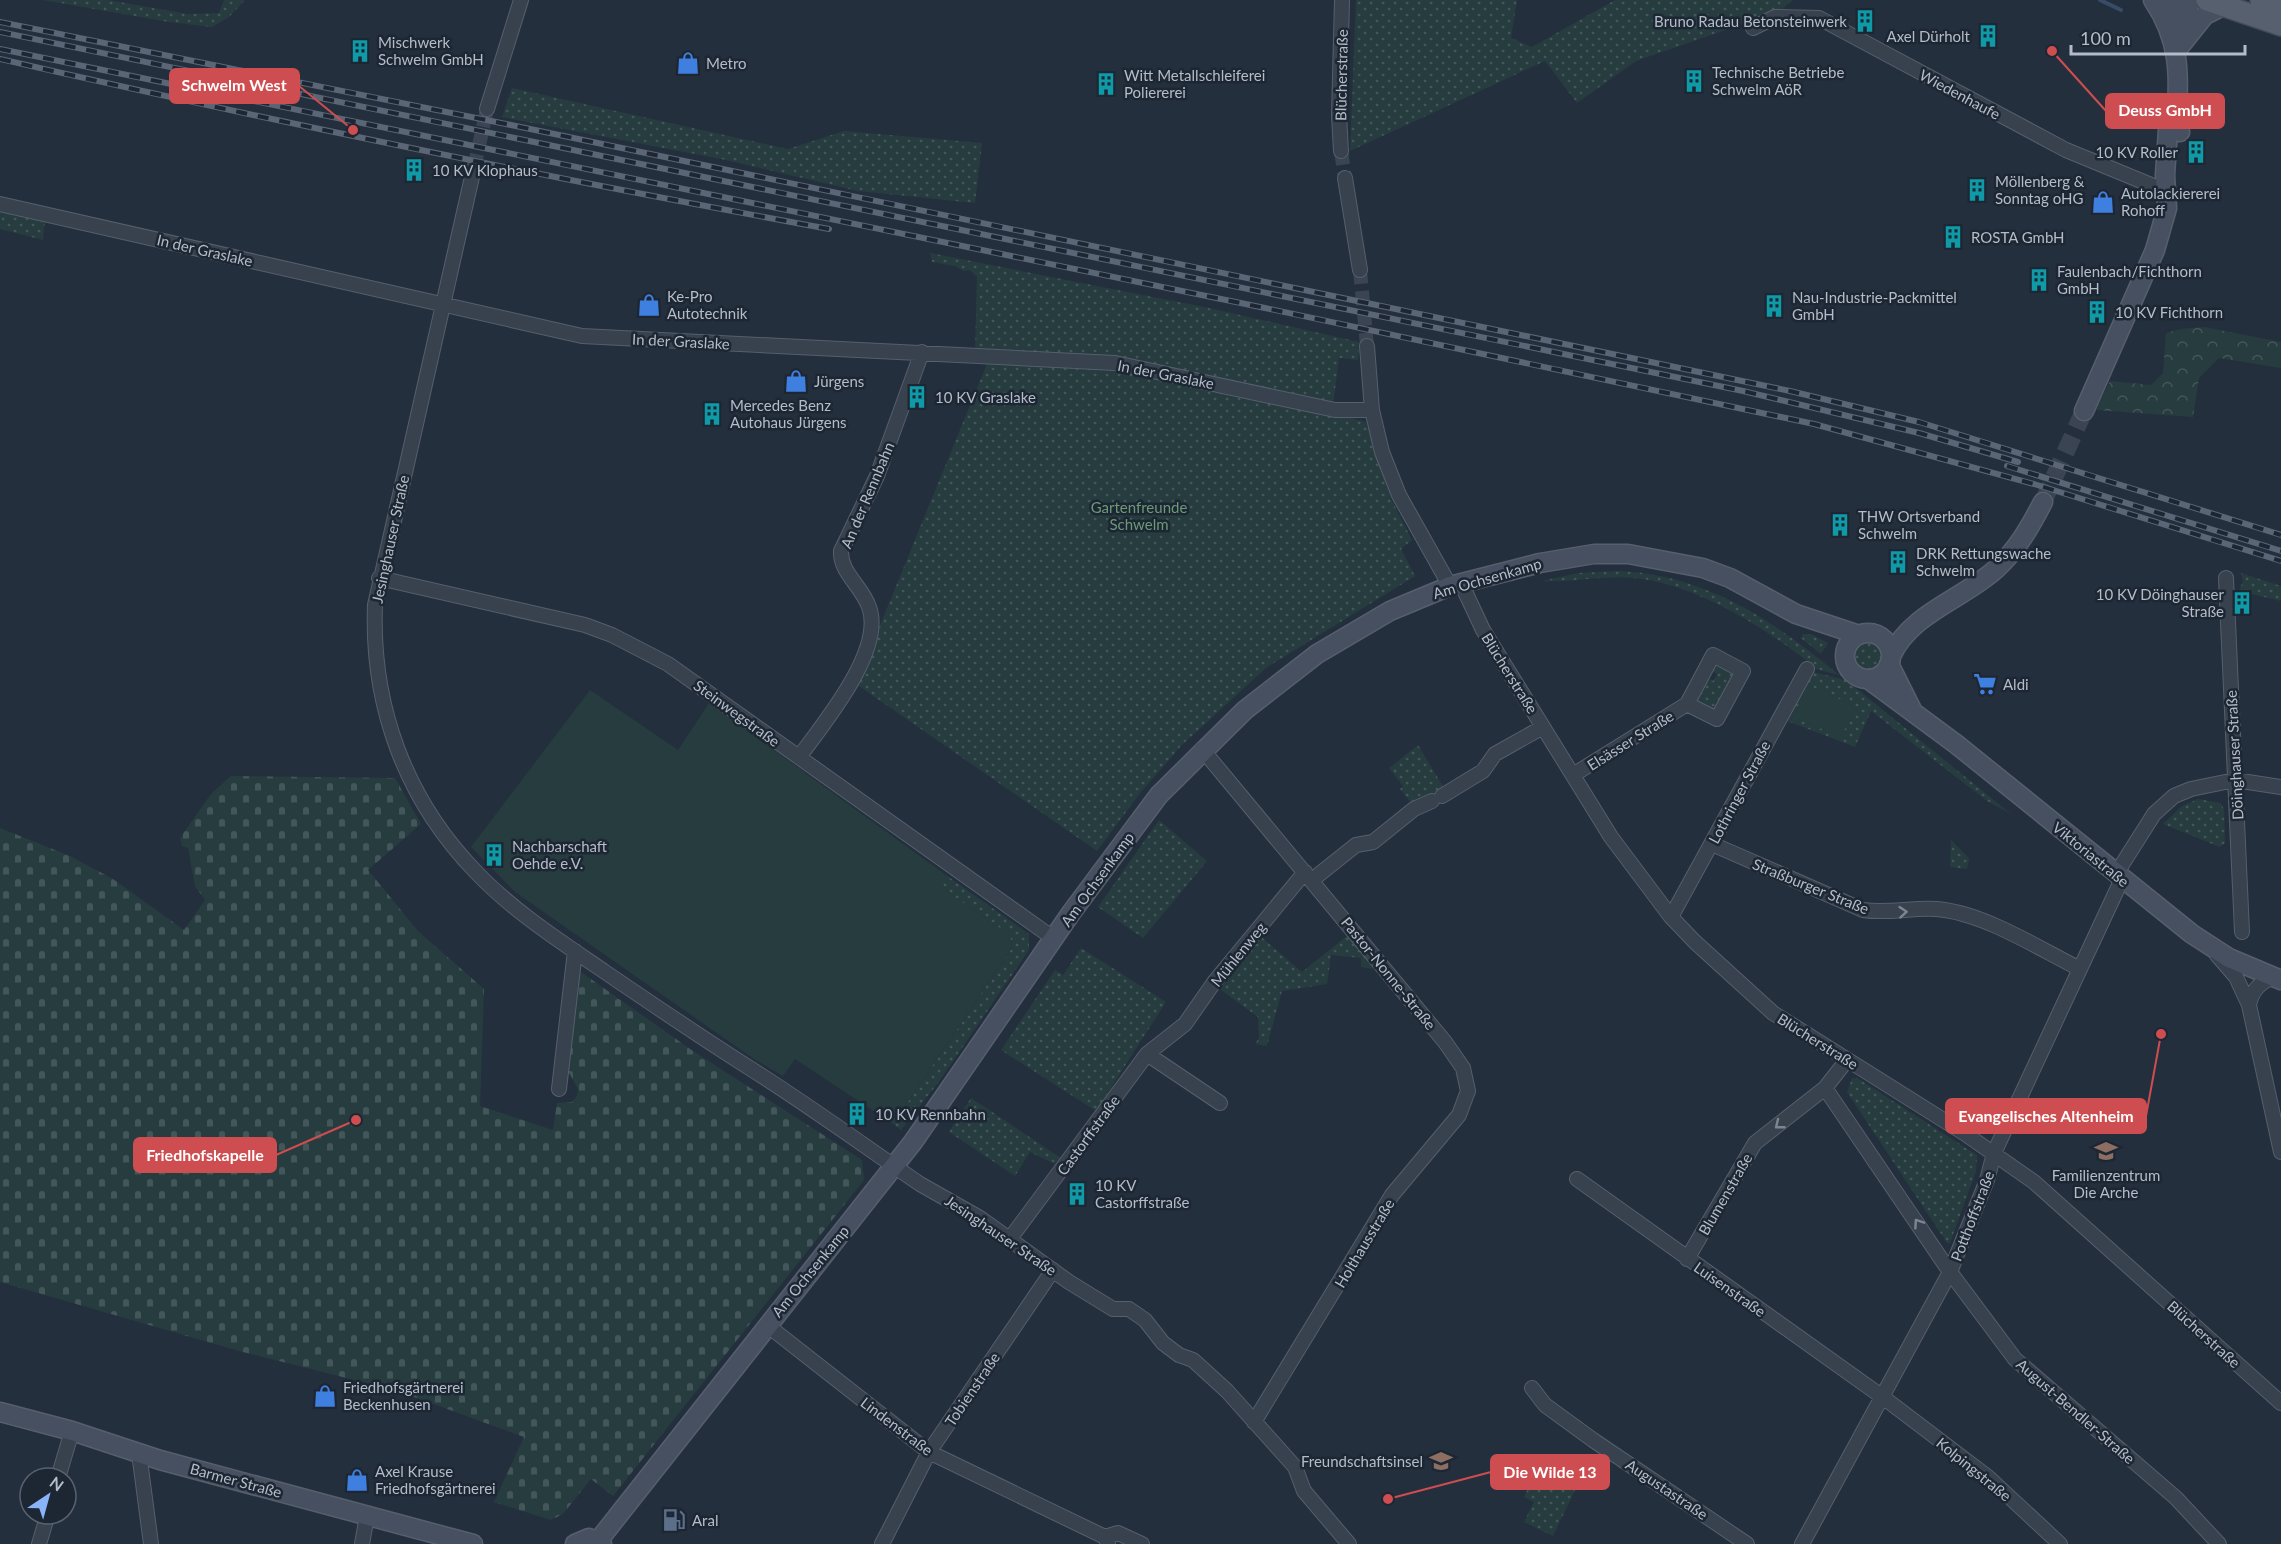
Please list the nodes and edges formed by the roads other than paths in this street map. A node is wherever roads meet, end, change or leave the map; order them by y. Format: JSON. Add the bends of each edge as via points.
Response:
{"nodes":[{"id":1,"x":521,"y":0,"type":"edge"},
{"id":2,"x":1342,"y":0,"type":"edge"},
{"id":3,"x":2153,"y":0,"type":"edge"},
{"id":4,"x":2172,"y":0,"type":"edge"},
{"id":5,"x":2189,"y":0,"type":"edge"},
{"id":6,"x":2261,"y":0,"type":"edge"},
{"id":7,"x":2215,"y":3,"type":"edge"},
{"id":8,"x":2281,"y":7,"type":"edge"},
{"id":9,"x":2281,"y":25,"type":"edge"},
{"id":10,"x":1753,"y":28,"type":"dead end"},
{"id":11,"x":2177,"y":39,"type":"junction"},
{"id":12,"x":487,"y":109,"type":"tunnel mouth"},
{"id":13,"x":1341,"y":151,"type":"tunnel mouth"},
{"id":14,"x":474,"y":168,"type":"tunnel mouth"},
{"id":15,"x":1345,"y":178,"type":"tunnel mouth"},
{"id":16,"x":2168,"y":192,"type":"junction"},
{"id":17,"x":0,"y":204,"type":"edge"},
{"id":18,"x":1360,"y":270,"type":"tunnel mouth"},
{"id":19,"x":444,"y":303,"type":"junction"},
{"id":20,"x":1367,"y":346,"type":"tunnel mouth"},
{"id":21,"x":922,"y":352,"type":"junction"},
{"id":22,"x":1372,"y":410,"type":"junction"},
{"id":23,"x":2084,"y":411,"type":"tunnel mouth"},
{"id":24,"x":2043,"y":502,"type":"tunnel mouth"},
{"id":25,"x":379,"y":578,"type":"junction"},
{"id":26,"x":2226,"y":578,"type":"dead end"},
{"id":27,"x":1455,"y":584,"type":"junction"},
{"id":28,"x":1796,"y":615,"type":"junction"},
{"id":29,"x":1924,"y":617,"type":"junction"},
{"id":30,"x":1866,"y":634,"type":"junction"},
{"id":31,"x":1845,"y":654,"type":"junction"},
{"id":32,"x":1890,"y":660,"type":"junction"},
{"id":33,"x":1807,"y":669,"type":"dead end"},
{"id":34,"x":1868,"y":679,"type":"junction"},
{"id":35,"x":1687,"y":704,"type":"junction"},
{"id":36,"x":1912,"y":711,"type":"junction"},
{"id":37,"x":1543,"y":727,"type":"junction"},
{"id":38,"x":1202,"y":749,"type":"junction"},
{"id":39,"x":799,"y":758,"type":"junction"},
{"id":40,"x":1573,"y":775,"type":"junction"},
{"id":41,"x":2235,"y":780,"type":"junction"},
{"id":42,"x":2281,"y":787,"type":"edge"},
{"id":43,"x":1712,"y":844,"type":"junction"},
{"id":44,"x":1309,"y":876,"type":"junction"},
{"id":45,"x":2119,"y":876,"type":"junction"},
{"id":46,"x":1671,"y":916,"type":"junction"},
{"id":47,"x":2241,"y":932,"type":"dead end"},
{"id":48,"x":1053,"y":938,"type":"junction"},
{"id":49,"x":2210,"y":947,"type":"junction"},
{"id":50,"x":575,"y":951,"type":"junction"},
{"id":51,"x":2080,"y":969,"type":"junction"},
{"id":52,"x":2277,"y":978,"type":"edge"},
{"id":53,"x":2249,"y":1005,"type":"junction"},
{"id":54,"x":1173,"y":1036,"type":"joint"},
{"id":55,"x":1147,"y":1054,"type":"junction"},
{"id":56,"x":1847,"y":1060,"type":"junction"},
{"id":57,"x":1463,"y":1068,"type":"joint"},
{"id":58,"x":1825,"y":1088,"type":"junction"},
{"id":59,"x":559,"y":1089,"type":"dead end"},
{"id":60,"x":1220,"y":1103,"type":"dead end"},
{"id":61,"x":2281,"y":1152,"type":"edge"},
{"id":62,"x":1994,"y":1153,"type":"junction"},
{"id":63,"x":894,"y":1166,"type":"junction"},
{"id":64,"x":1577,"y":1179,"type":"dead end"},
{"id":65,"x":1009,"y":1240,"type":"junction"},
{"id":66,"x":1687,"y":1259,"type":"junction"},
{"id":67,"x":1053,"y":1270,"type":"junction"},
{"id":68,"x":1950,"y":1272,"type":"junction"},
{"id":69,"x":767,"y":1325,"type":"junction"},
{"id":70,"x":1532,"y":1388,"type":"dead end"},
{"id":71,"x":1884,"y":1398,"type":"junction"},
{"id":72,"x":2281,"y":1403,"type":"edge"},
{"id":73,"x":0,"y":1412,"type":"edge"},
{"id":74,"x":1254,"y":1422,"type":"junction"},
{"id":75,"x":72,"y":1431,"type":"junction"},
{"id":76,"x":929,"y":1452,"type":"junction"},
{"id":77,"x":139,"y":1453,"type":"junction"},
{"id":78,"x":62,"y":1466,"type":"edge"},
{"id":79,"x":367,"y":1516,"type":"junction"},
{"id":80,"x":44,"y":1526,"type":"edge"},
{"id":81,"x":1106,"y":1540,"type":"edge"},
{"id":82,"x":1343,"y":1541,"type":"edge"},
{"id":83,"x":600,"y":1542,"type":"edge"},
{"id":84,"x":39,"y":1544,"type":"edge"},
{"id":85,"x":151,"y":1544,"type":"edge"},
{"id":86,"x":362,"y":1544,"type":"edge"},
{"id":87,"x":473,"y":1544,"type":"edge"},
{"id":88,"x":575,"y":1544,"type":"edge"},
{"id":89,"x":882,"y":1544,"type":"edge"},
{"id":90,"x":1142,"y":1544,"type":"edge"},
{"id":91,"x":1747,"y":1544,"type":"edge"},
{"id":92,"x":1802,"y":1544,"type":"edge"},
{"id":93,"x":2060,"y":1544,"type":"edge"},
{"id":94,"x":2219,"y":1544,"type":"edge"}],
"edges":[{"from":1,"to":12,"type":"street"},
{"from":2,"to":13,"type":"street","name":"Blücherstraße"},
{"from":3,"to":11,"type":"main road"},
{"from":4,"to":11,"type":"main road"},
{"from":5,"to":11,"type":"main road"},
{"from":6,"to":8,"type":"main road"},
{"from":7,"to":9,"type":"main road"},
{"from":7,"to":11,"type":"main road"},
{"from":10,"to":16,"type":"street","name":"Wiedenhaufe","via":[[1775,17],[1818,18],[2066,150]]},
{"from":11,"to":16,"type":"main road","via":[[2176,122],[2168,130],[2165,175]]},
{"from":14,"to":19,"type":"street","name":"Jesinghauser Straße"},
{"from":15,"to":18,"type":"street"},
{"from":16,"to":23,"type":"main road","via":[[2155,250]]},
{"from":17,"to":19,"type":"street","name":"In der Graslake"},
{"from":19,"to":21,"type":"street","name":"In der Graslake","via":[[582,336]]},
{"from":19,"to":25,"type":"street","name":"Jesinghauser Straße"},
{"from":20,"to":22,"type":"street","name":"Blücherstraße"},
{"from":21,"to":22,"type":"street","name":"In der Graslake","via":[[1115,363],[1335,410]]},
{"from":21,"to":39,"type":"street","name":"An der Rennbahn","via":[[873,487],[842,550],[841,562],[866,598],[873,629],[841,699]]},
{"from":22,"to":27,"type":"street","name":"Blücherstraße","via":[[1382,452],[1399,495]]},
{"from":24,"to":29,"type":"main road","via":[[2022,539],[1995,570]]},
{"from":25,"to":39,"type":"street","name":"Steinwegstraße","via":[[585,625],[612,635],[668,664]]},
{"from":25,"to":50,"type":"street","name":"Jesinghauser Straße","via":[[374,645],[380,690],[391,732],[409,775],[434,819],[477,874]]},
{"from":26,"to":41,"type":"street","name":"Döinghauser Straße"},
{"from":27,"to":28,"type":"main road","name":"Am Ochsenkamp","via":[[1563,558],[1628,554],[1703,568],[1730,578]]},
{"from":27,"to":37,"type":"street","name":"Blücherstraße"},
{"from":27,"to":38,"type":"main road","name":"Am Ochsenkamp","via":[[1390,611],[1326,648],[1245,710]]},
{"from":28,"to":30,"type":"main road","name":"Am Ochsenkamp"},
{"from":28,"to":31,"type":"main road","name":"Am Ochsenkamp"},
{"from":29,"to":30,"type":"main road"},
{"from":29,"to":32,"type":"main road","via":[[1901,637]]},
{"from":30,"to":31,"type":"main road","via":[[1850,642]]},
{"from":30,"to":32,"type":"main road","via":[[1886,642]]},
{"from":31,"to":34,"type":"main road","via":[[1851,671]]},
{"from":32,"to":34,"type":"main road","via":[[1881,675]]},
{"from":32,"to":36,"type":"main road","name":"Viktoriastraße"},
{"from":33,"to":43,"type":"street","name":"Lothringer Straße"},
{"from":34,"to":36,"type":"main road","name":"Viktoriastraße"},
{"from":35,"to":35,"type":"street","name":"Elsässer Straße","via":[[1717,719],[1743,671],[1713,655]]},
{"from":35,"to":40,"type":"street","name":"Elsässer Straße"},
{"from":36,"to":45,"type":"main road","name":"Viktoriastraße"},
{"from":37,"to":40,"type":"street","name":"Blücherstraße"},
{"from":37,"to":44,"type":"street","via":[[1495,754],[1484,771],[1414,809],[1373,842],[1356,845]]},
{"from":38,"to":44,"type":"street","name":"Pastor-Nonne-Straße"},
{"from":38,"to":48,"type":"main road","name":"Am Ochsenkamp","via":[[1159,795]]},
{"from":39,"to":48,"type":"street","name":"Steinwegstraße"},
{"from":40,"to":46,"type":"street","name":"Blücherstraße","via":[[1611,837]]},
{"from":41,"to":42,"type":"street"},
{"from":41,"to":45,"type":"street","name":"Potthoffstraße","via":[[2191,789],[2168,801],[2146,825]]},
{"from":41,"to":47,"type":"street","name":"Döinghauser Straße"},
{"from":43,"to":46,"type":"street","name":"Lothringer Straße"},
{"from":43,"to":51,"type":"street","name":"Straßburger Straße","one_way":true,"via":[[1863,910],[1888,913],[1935,909],[1985,922]]},
{"from":44,"to":54,"type":"street","name":"Mühlenweg"},
{"from":44,"to":57,"type":"street","name":"Pastor-Nonne-Straße","via":[[1406,992]]},
{"from":45,"to":49,"type":"main road","name":"Viktoriastraße"},
{"from":45,"to":51,"type":"street","name":"Potthoffstraße"},
{"from":46,"to":56,"type":"street","name":"Blücherstraße","via":[[1773,1013]]},
{"from":48,"to":63,"type":"main road","name":"Am Ochsenkamp"},
{"from":49,"to":52,"type":"main road","name":"Viktoriastraße"},
{"from":49,"to":53,"type":"street","via":[[2236,977]]},
{"from":50,"to":59,"type":"street"},
{"from":50,"to":63,"type":"street","name":"Jesinghauser Straße"},
{"from":51,"to":62,"type":"street","name":"Potthoffstraße"},
{"from":52,"to":53,"type":"street","via":[[2256,987]]},
{"from":53,"to":61,"type":"street"},
{"from":54,"to":55,"type":"street","name":"Castorffstraße"},
{"from":55,"to":60,"type":"street"},
{"from":55,"to":65,"type":"street","name":"Castorffstraße"},
{"from":56,"to":58,"type":"street","name":"Blumenstraße"},
{"from":56,"to":62,"type":"street","name":"Blücherstraße"},
{"from":57,"to":74,"type":"street","name":"Holthausstraße","via":[[1468,1091],[1459,1115],[1392,1195]]},
{"from":58,"to":66,"type":"street","name":"Blumenstraße","one_way":true,"via":[[1751,1149]]},
{"from":68,"to":58,"type":"street","name":"August-Bendler-Straße","one_way":true},
{"from":62,"to":68,"type":"street","name":"Potthoffstraße"},
{"from":62,"to":72,"type":"street","name":"Blücherstraße","via":[[2034,1182]]},
{"from":63,"to":65,"type":"street","name":"Jesinghauser Straße","via":[[970,1211]]},
{"from":63,"to":69,"type":"main road","name":"Am Ochsenkamp"},
{"from":64,"to":66,"type":"street","name":"Luisenstraße"},
{"from":65,"to":67,"type":"street","name":"Jesinghauser Straße"},
{"from":66,"to":71,"type":"street","name":"Luisenstraße"},
{"from":67,"to":74,"type":"street","name":"Jesinghauser Straße","via":[[1113,1309],[1129,1309],[1145,1320],[1163,1343],[1193,1360],[1218,1381]]},
{"from":67,"to":76,"type":"street","name":"Tobienstraße"},
{"from":68,"to":71,"type":"street","name":"Potthoffstraße"},
{"from":68,"to":94,"type":"street","name":"August-Bendler-Straße","via":[[2015,1359],[2176,1498]]},
{"from":69,"to":76,"type":"street","name":"Lindenstraße"},
{"from":69,"to":83,"type":"main road","name":"Am Ochsenkamp"},
{"from":70,"to":91,"type":"street","name":"Augustastraße","via":[[1545,1405],[1593,1440]]},
{"from":71,"to":92,"type":"street","name":"Potthoffstraße"},
{"from":71,"to":93,"type":"street","name":"Kolpingstraße","via":[[1988,1477]]},
{"from":73,"to":75,"type":"main road","name":"Barmer Straße"},
{"from":74,"to":82,"type":"street","name":"Jesinghauser Straße","via":[[1295,1467],[1304,1491]]},
{"from":75,"to":77,"type":"main road","name":"Barmer Straße"},
{"from":75,"to":78,"type":"street"},
{"from":76,"to":81,"type":"street","name":"Lindenstraße"},
{"from":76,"to":89,"type":"street","name":"Tobienstraße"},
{"from":77,"to":79,"type":"main road","name":"Barmer Straße"},
{"from":77,"to":85,"type":"street"},
{"from":79,"to":86,"type":"street"},
{"from":79,"to":87,"type":"main road","name":"Barmer Straße"},
{"from":80,"to":84,"type":"street"},
{"from":81,"to":90,"type":"street","name":"Lindenstraße","via":[[1118,1533]]},
{"from":83,"to":88,"type":"main road","via":[[584,1539]]}]}
